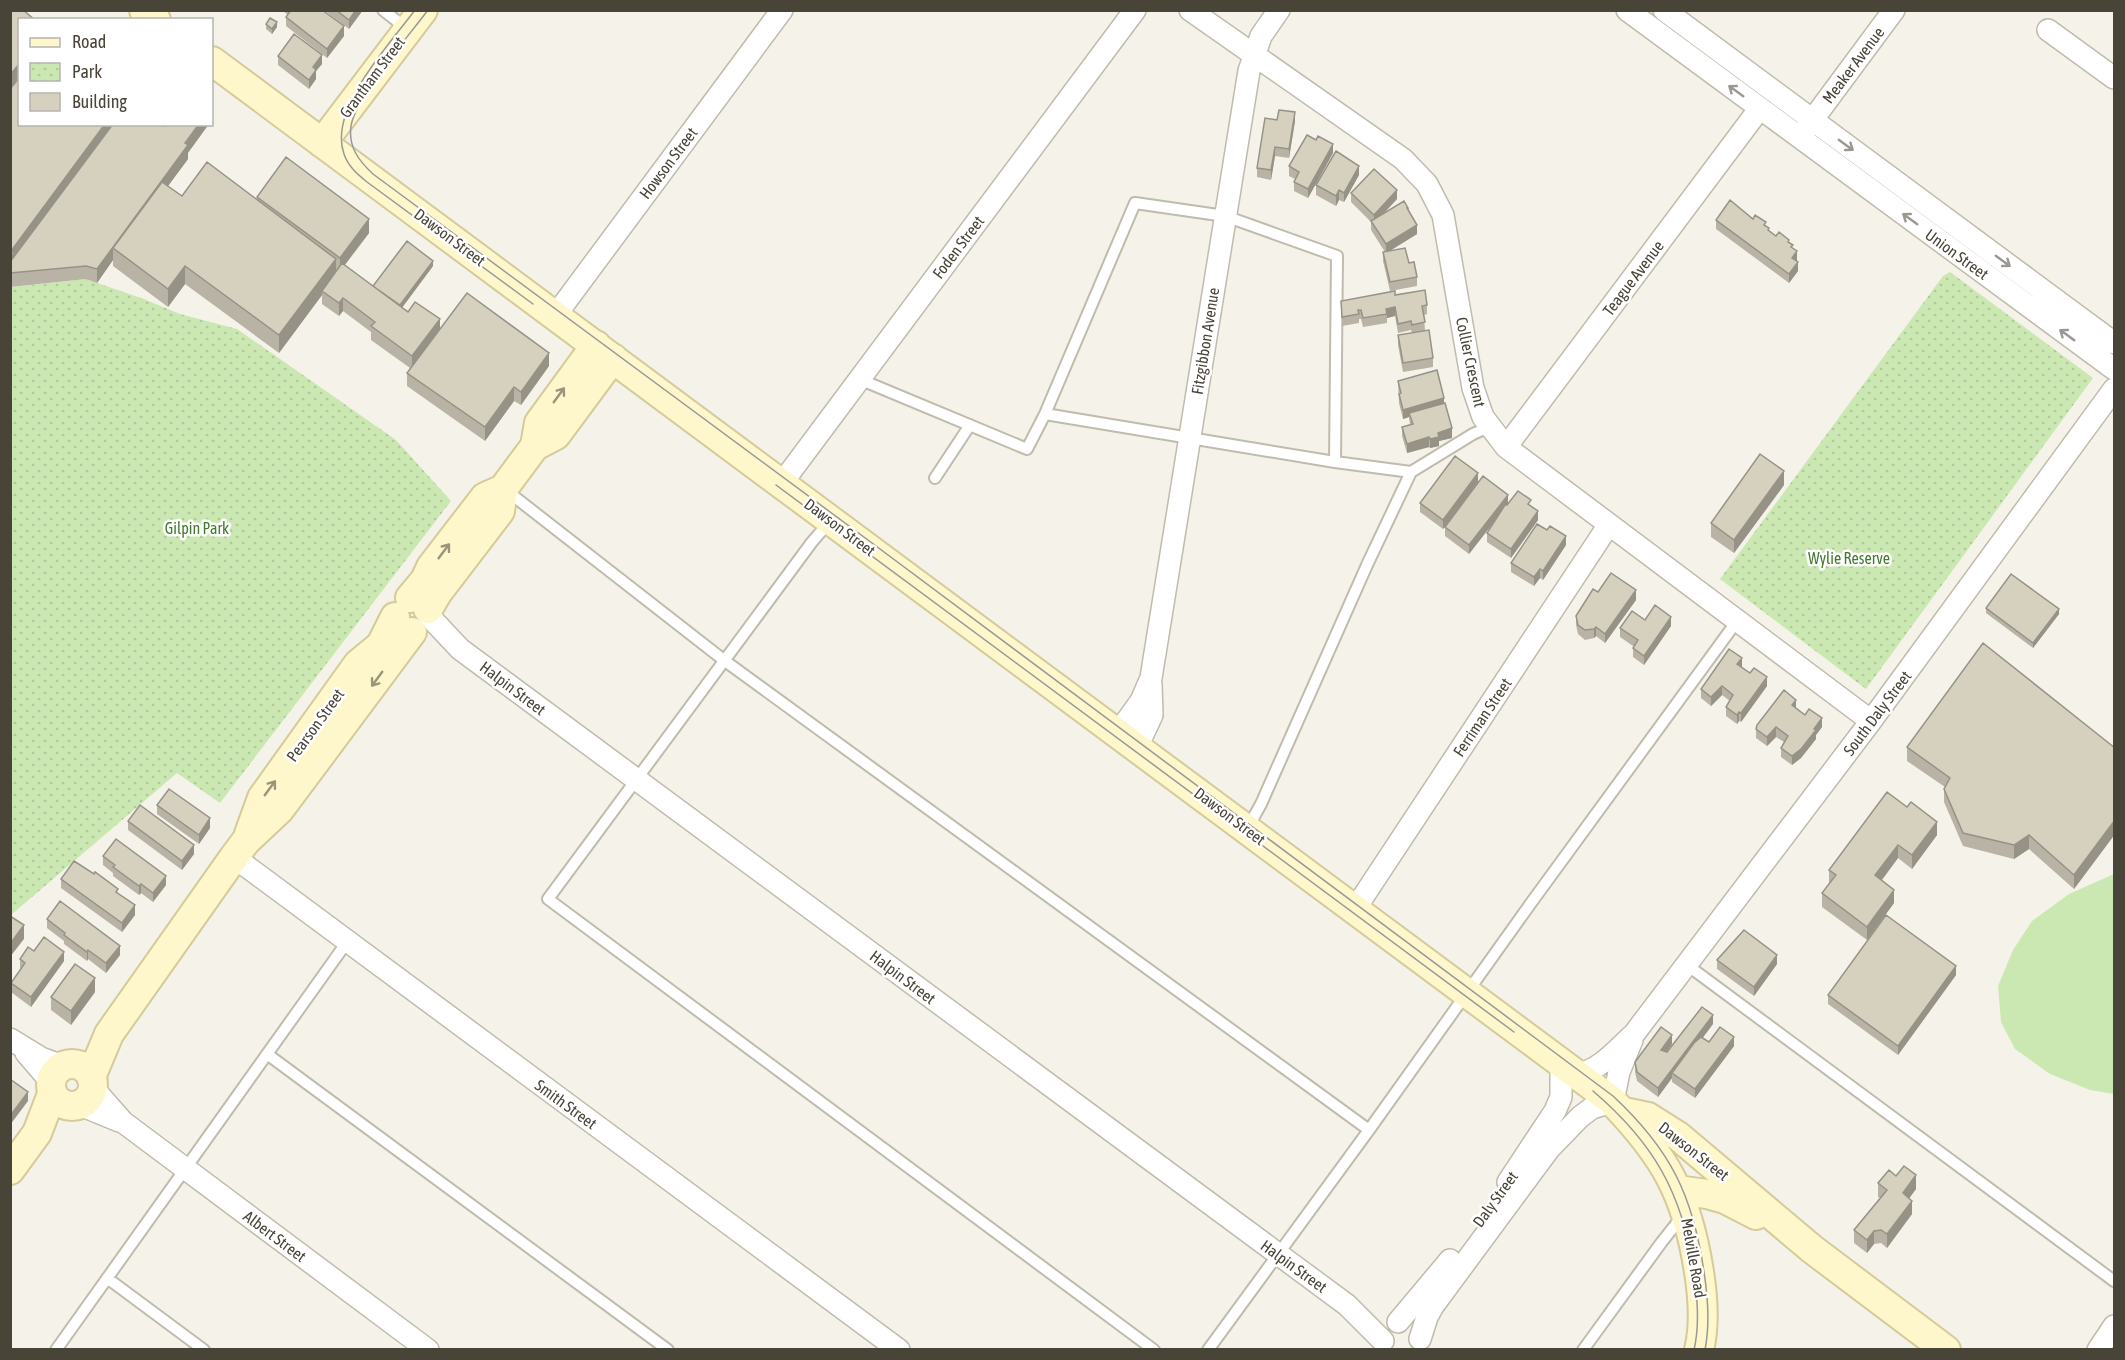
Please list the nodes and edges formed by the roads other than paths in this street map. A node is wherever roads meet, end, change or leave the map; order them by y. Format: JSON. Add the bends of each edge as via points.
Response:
{"nodes":[{"id":1,"x":383,"y":10,"type":"edge"},
{"id":2,"x":782,"y":10,"type":"edge"},
{"id":3,"x":1135,"y":10,"type":"edge"},
{"id":4,"x":1190,"y":10,"type":"edge"},
{"id":5,"x":1279,"y":10,"type":"edge"},
{"id":6,"x":1627,"y":10,"type":"edge"},
{"id":7,"x":1664,"y":10,"type":"edge"},
{"id":8,"x":1894,"y":10,"type":"edge"},
{"id":9,"x":415,"y":20,"type":"edge"},
{"id":10,"x":2048,"y":30,"type":"dead end"},
{"id":11,"x":1253,"y":55,"type":"junction"},
{"id":12,"x":213,"y":62,"type":"edge"},
{"id":13,"x":2115,"y":78,"type":"edge"},
{"id":14,"x":1760,"y":108,"type":"junction"},
{"id":15,"x":1812,"y":120,"type":"junction"},
{"id":16,"x":1799,"y":138,"type":"junction"},
{"id":17,"x":322,"y":143,"type":"junction"},
{"id":18,"x":1225,"y":216,"type":"junction"},
{"id":19,"x":555,"y":315,"type":"junction"},
{"id":20,"x":2115,"y":343,"type":"edge"},
{"id":21,"x":604,"y":351,"type":"junction"},
{"id":22,"x":2115,"y":369,"type":"edge"},
{"id":23,"x":859,"y":380,"type":"junction"},
{"id":24,"x":2115,"y":389,"type":"edge"},
{"id":25,"x":1045,"y":414,"type":"junction"},
{"id":26,"x":970,"y":425,"type":"junction"},
{"id":27,"x":1489,"y":427,"type":"junction"},
{"id":28,"x":1190,"y":438,"type":"junction"},
{"id":29,"x":1506,"y":447,"type":"junction"},
{"id":30,"x":1335,"y":462,"type":"junction"},
{"id":31,"x":1411,"y":472,"type":"junction"},
{"id":32,"x":934,"y":478,"type":"dead end"},
{"id":33,"x":782,"y":483,"type":"junction"},
{"id":34,"x":503,"y":489,"type":"junction"},
{"id":35,"x":831,"y":520,"type":"junction"},
{"id":36,"x":1608,"y":526,"type":"junction"},
{"id":37,"x":415,"y":617,"type":"junction"},
{"id":38,"x":1737,"y":621,"type":"junction"},
{"id":39,"x":725,"y":661,"type":"junction"},
{"id":40,"x":1871,"y":721,"type":"junction"},
{"id":41,"x":1127,"y":740,"type":"junction"},
{"id":42,"x":636,"y":779,"type":"junction"},
{"id":43,"x":1247,"y":829,"type":"junction"},
{"id":44,"x":240,"y":849,"type":"junction"},
{"id":45,"x":1355,"y":909,"type":"junction"},
{"id":46,"x":347,"y":942,"type":"junction"},
{"id":47,"x":1687,"y":965,"type":"junction"},
{"id":48,"x":1468,"y":993,"type":"junction"},
{"id":49,"x":1634,"y":1034,"type":"junction"},
{"id":50,"x":15,"y":1043,"type":"edge"},
{"id":51,"x":267,"y":1054,"type":"junction"},
{"id":52,"x":1569,"y":1068,"type":"junction"},
{"id":53,"x":71,"y":1085,"type":"junction"},
{"id":54,"x":1618,"y":1107,"type":"junction"},
{"id":55,"x":1369,"y":1130,"type":"junction"},
{"id":56,"x":10,"y":1170,"type":"edge"},
{"id":57,"x":185,"y":1170,"type":"junction"},
{"id":58,"x":1682,"y":1200,"type":"junction"},
{"id":59,"x":1812,"y":1249,"type":"junction"},
{"id":60,"x":1278,"y":1254,"type":"junction"},
{"id":61,"x":107,"y":1278,"type":"junction"},
{"id":62,"x":2115,"y":1281,"type":"edge"},
{"id":63,"x":1347,"y":1305,"type":"junction"},
{"id":64,"x":1397,"y":1322,"type":"junction"},
{"id":65,"x":2115,"y":1326,"type":"edge"},
{"id":66,"x":1421,"y":1345,"type":"edge"},
{"id":67,"x":1384,"y":1347,"type":"edge"},
{"id":68,"x":57,"y":1350,"type":"edge"},
{"id":69,"x":204,"y":1350,"type":"edge"},
{"id":70,"x":428,"y":1350,"type":"edge"},
{"id":71,"x":668,"y":1350,"type":"edge"},
{"id":72,"x":899,"y":1350,"type":"edge"},
{"id":73,"x":1154,"y":1350,"type":"edge"},
{"id":74,"x":1208,"y":1350,"type":"edge"},
{"id":75,"x":1583,"y":1350,"type":"edge"},
{"id":76,"x":1699,"y":1350,"type":"edge"},
{"id":77,"x":1946,"y":1350,"type":"edge"},
{"id":78,"x":2098,"y":1350,"type":"edge"}],
"edges":[{"from":1,"to":9,"type":"lane"},
{"from":2,"to":19,"type":"street","name":"Howson Street"},
{"from":3,"to":23,"type":"street","name":"Foden Street"},
{"from":4,"to":11,"type":"street","name":"Collier Crescent"},
{"from":5,"to":11,"type":"street","name":"Fitzgibbon Avenue"},
{"from":14,"to":6,"type":"street","name":"Union Street","one_way":true},
{"from":7,"to":15,"type":"street","name":"Union Street"},
{"from":8,"to":15,"type":"street","name":"Meaker Avenue"},
{"from":9,"to":17,"type":"main road","name":"Grantham Street"},
{"from":10,"to":13,"type":"street"},
{"from":11,"to":18,"type":"street","name":"Fitzgibbon Avenue"},
{"from":11,"to":27,"type":"street","name":"Collier Crescent","via":[[1402,159],[1427,184],[1443,215],[1473,388]]},
{"from":12,"to":17,"type":"main road","name":"Dawson Street"},
{"from":14,"to":16,"type":"street","name":"Union Street"},
{"from":14,"to":29,"type":"street","name":"Teague Avenue"},
{"from":15,"to":16,"type":"street"},
{"from":15,"to":20,"type":"street","name":"Union Street","one_way":true},
{"from":22,"to":16,"type":"street","name":"Union Street","one_way":true},
{"from":17,"to":19,"type":"main road","name":"Dawson Street"},
{"from":18,"to":25,"type":"lane","via":[[1135,203]]},
{"from":18,"to":28,"type":"street","name":"Fitzgibbon Avenue"},
{"from":18,"to":30,"type":"lane","via":[[1337,256]]},
{"from":19,"to":21,"type":"main road","name":"Dawson Street"},
{"from":21,"to":33,"type":"main road","name":"Dawson Street"},
{"from":21,"to":34,"type":"main road","name":"Pearson Street","via":[[539,423],[535,447]]},
{"from":23,"to":26,"type":"lane"},
{"from":23,"to":33,"type":"street","name":"Foden Street"},
{"from":24,"to":40,"type":"street","name":"South Daly Street"},
{"from":25,"to":26,"type":"lane","via":[[1027,448]]},
{"from":25,"to":28,"type":"lane"},
{"from":26,"to":32,"type":"lane"},
{"from":27,"to":29,"type":"street","name":"Collier Crescent"},
{"from":27,"to":31,"type":"lane"},
{"from":28,"to":30,"type":"lane"},
{"from":28,"to":41,"type":"street","name":"Fitzgibbon Avenue","via":[[1151,678]]},
{"from":29,"to":36,"type":"street","name":"Collier Crescent"},
{"from":30,"to":31,"type":"lane"},
{"from":31,"to":43,"type":"lane"},
{"from":33,"to":35,"type":"main road","name":"Dawson Street"},
{"from":34,"to":37,"type":"main road","name":"Pearson Street","via":[[500,511]]},
{"from":34,"to":39,"type":"lane"},
{"from":35,"to":39,"type":"lane"},
{"from":35,"to":41,"type":"main road","name":"Dawson Street"},
{"from":36,"to":38,"type":"street","name":"Collier Crescent"},
{"from":36,"to":45,"type":"street","name":"Ferriman Street"},
{"from":37,"to":42,"type":"street","name":"Halpin Street"},
{"from":37,"to":44,"type":"main road","name":"Pearson Street","via":[[279,809]]},
{"from":38,"to":40,"type":"street","name":"Collier Crescent"},
{"from":38,"to":48,"type":"lane"},
{"from":39,"to":42,"type":"lane"},
{"from":39,"to":55,"type":"lane"},
{"from":40,"to":47,"type":"street","name":"South Daly Street"},
{"from":41,"to":43,"type":"main road","name":"Dawson Street"},
{"from":42,"to":60,"type":"street","name":"Halpin Street"},
{"from":42,"to":73,"type":"lane","via":[[548,899]]},
{"from":43,"to":45,"type":"main road","name":"Dawson Street"},
{"from":44,"to":46,"type":"street","name":"Smith Street"},
{"from":44,"to":53,"type":"main road","name":"Pearson Street"},
{"from":45,"to":48,"type":"main road","name":"Dawson Street"},
{"from":46,"to":51,"type":"lane"},
{"from":46,"to":72,"type":"street","name":"Smith Street"},
{"from":47,"to":49,"type":"street","name":"South Daly Street"},
{"from":47,"to":62,"type":"lane"},
{"from":48,"to":52,"type":"main road","name":"Dawson Street"},
{"from":48,"to":55,"type":"lane"},
{"from":49,"to":52,"type":"street","name":"South Daly Street","via":[[1595,1068]]},
{"from":49,"to":54,"type":"street","name":"South Daly Street","via":[[1619,1072]]},
{"from":50,"to":53,"type":"street","name":"Albert Street"},
{"from":51,"to":57,"type":"lane"},
{"from":51,"to":71,"type":"lane"},
{"from":52,"to":54,"type":"main road","name":"Dawson Street"},
{"from":52,"to":64,"type":"street","name":"Daly Street","via":[[1563,1068],[1561,1097],[1555,1111],[1521,1164],[1444,1269]]},
{"from":53,"to":56,"type":"main road","name":"Pearson Street"},
{"from":53,"to":57,"type":"street","name":"Albert Street"},
{"from":54,"to":58,"type":"main road","name":"Melville Road","via":[[1663,1161]]},
{"from":54,"to":59,"type":"main road","name":"Dawson Street","via":[[1648,1117],[1677,1136]]},
{"from":54,"to":66,"type":"street","name":"Daly Street","via":[[1592,1108],[1550,1149],[1433,1306]]},
{"from":55,"to":60,"type":"lane"},
{"from":57,"to":61,"type":"lane"},
{"from":57,"to":70,"type":"street","name":"Albert Street"},
{"from":58,"to":59,"type":"main road","name":"Dawson Street","via":[[1707,1194],[1725,1199]]},
{"from":58,"to":75,"type":"lane","via":[[1661,1242]]},
{"from":58,"to":76,"type":"main road","name":"Melville Road","via":[[1693,1234],[1701,1287]]},
{"from":59,"to":77,"type":"main road","name":"Dawson Street"},
{"from":60,"to":63,"type":"street","name":"Halpin Street"},
{"from":60,"to":74,"type":"lane"},
{"from":61,"to":68,"type":"lane"},
{"from":61,"to":69,"type":"lane"},
{"from":63,"to":64,"type":"street","name":"Halpin Street"},
{"from":63,"to":67,"type":"street","name":"Halpin Street"},
{"from":64,"to":66,"type":"street","name":"Halpin Street","via":[[1415,1328]]},
{"from":64,"to":67,"type":"street","name":"Daly Street","via":[[1386,1330]]},
{"from":65,"to":78,"type":"street"}]}
